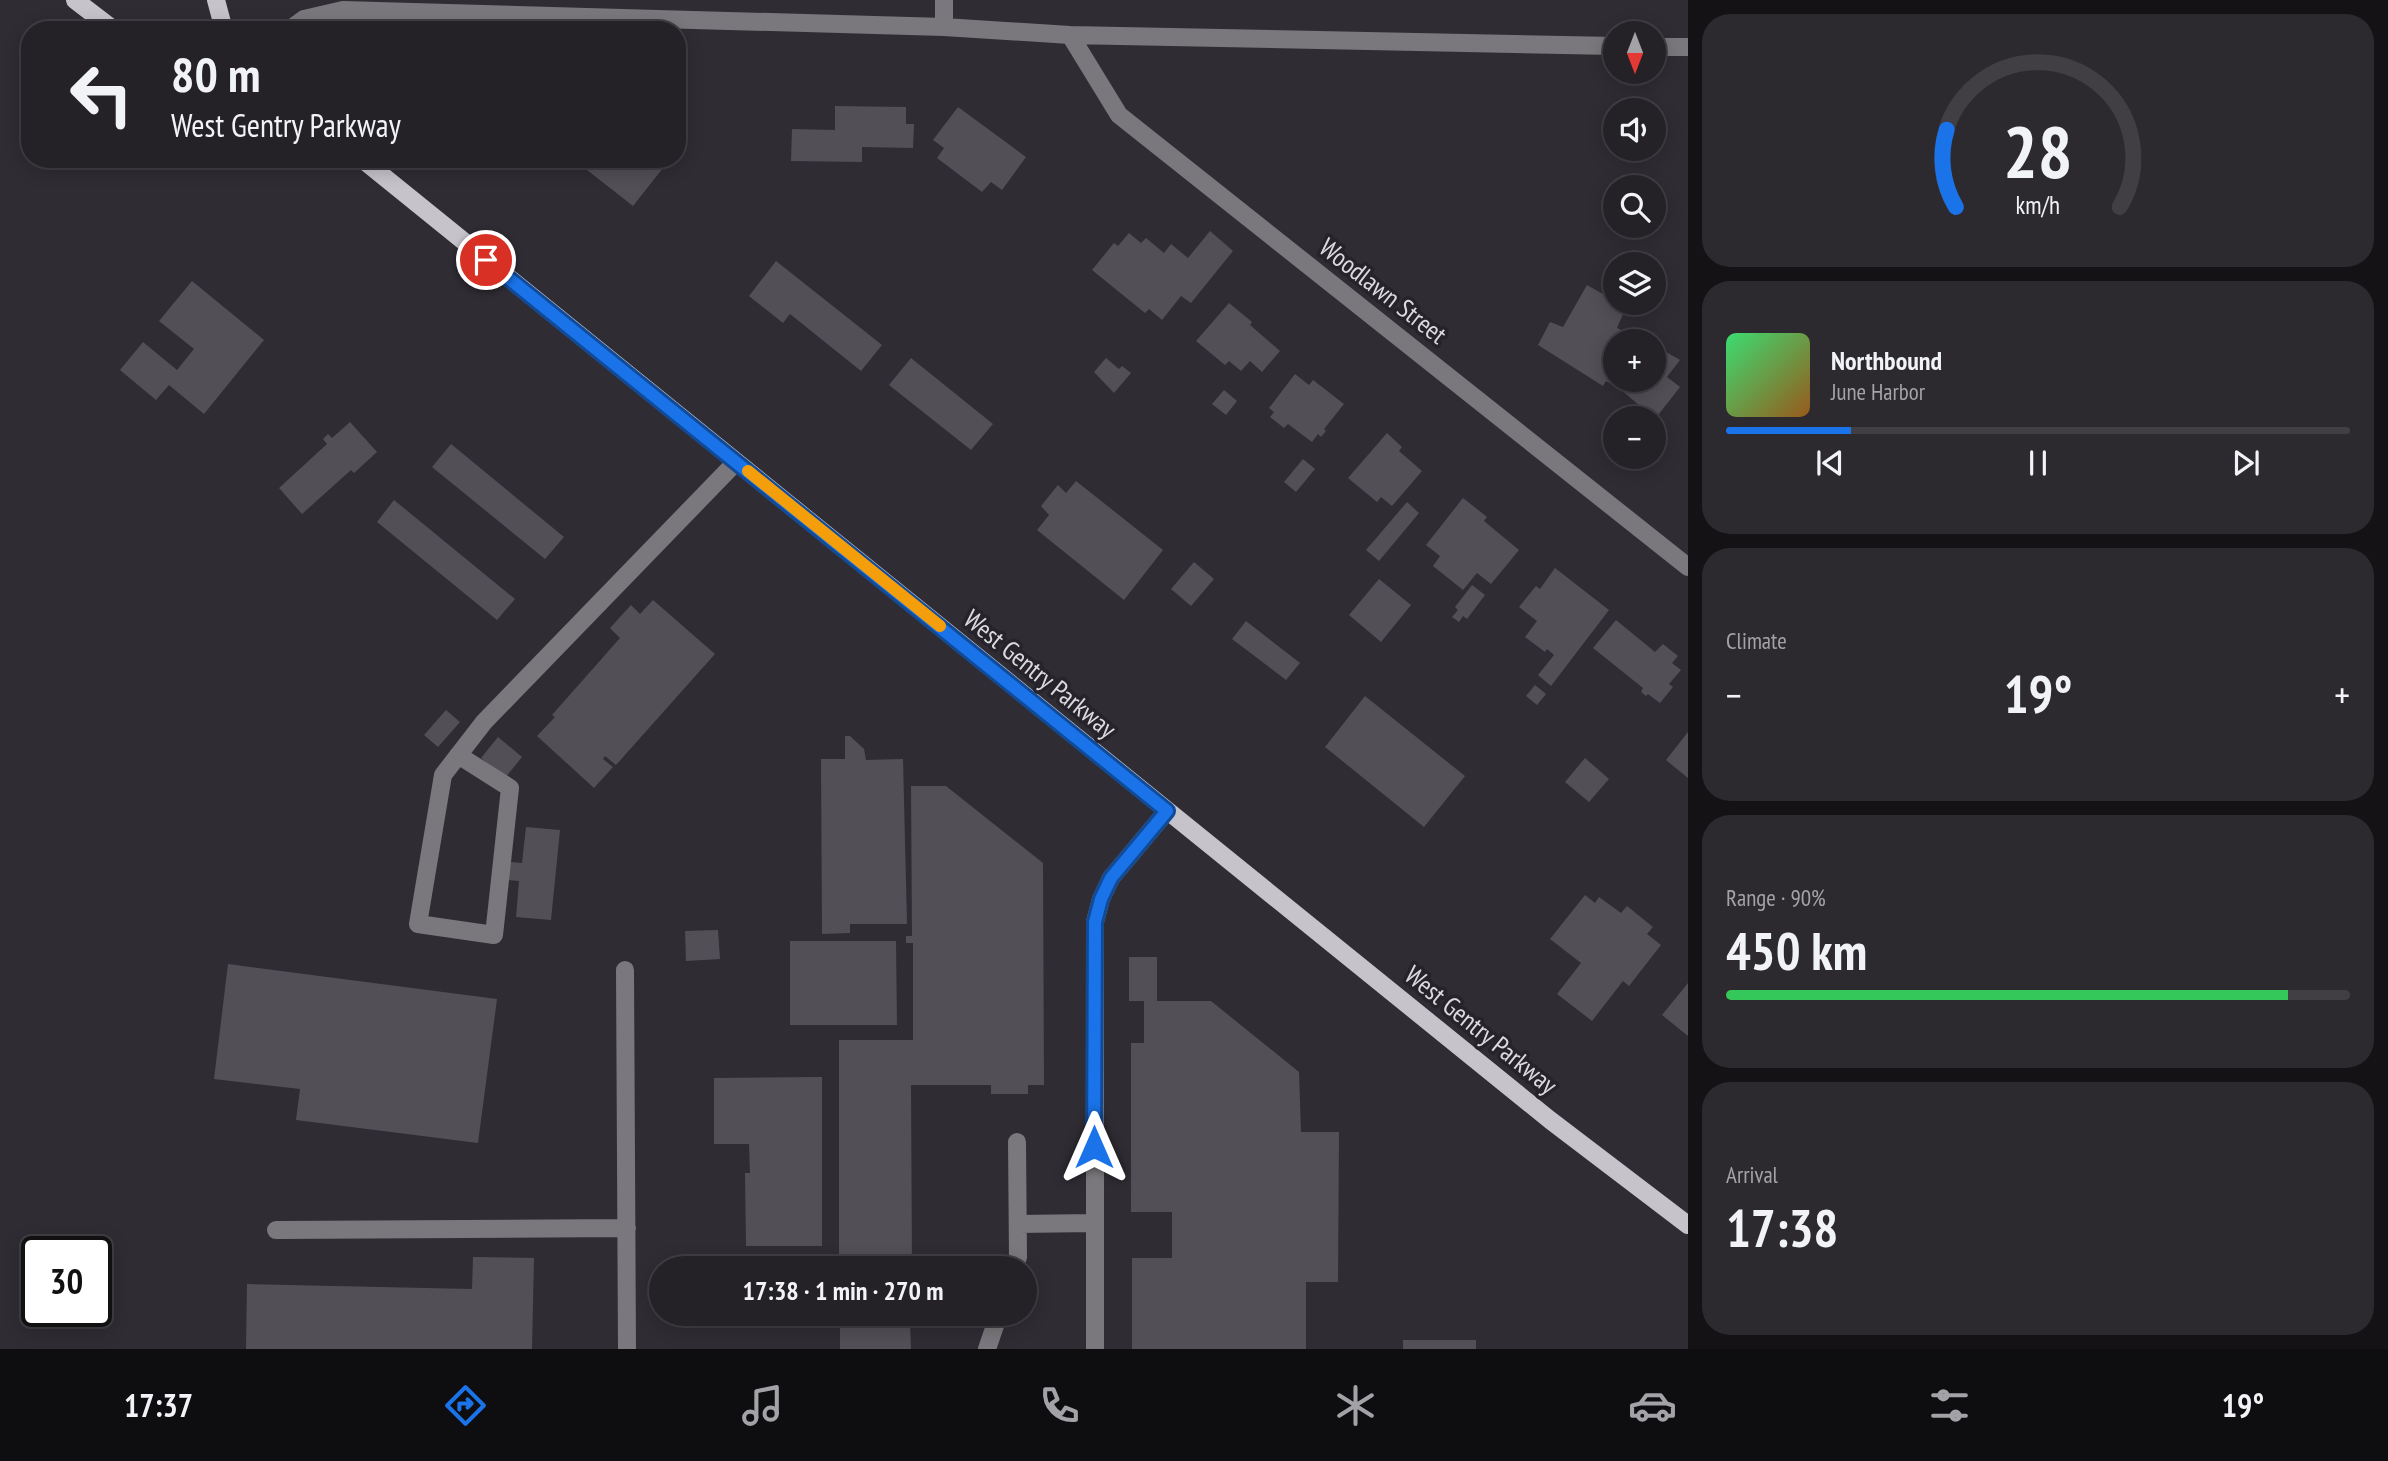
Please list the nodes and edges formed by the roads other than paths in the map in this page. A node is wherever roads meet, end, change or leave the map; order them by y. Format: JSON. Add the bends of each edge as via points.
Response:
{"nodes":[{"id":1,"x":75,"y":0,"type":"edge"},
{"id":2,"x":216,"y":0,"type":"edge"},
{"id":3,"x":944,"y":0,"type":"edge"},
{"id":4,"x":376,"y":5,"type":"edge"},
{"id":5,"x":439,"y":6,"type":"edge"},
{"id":6,"x":317,"y":8,"type":"edge"},
{"id":7,"x":102,"y":21,"type":"edge"},
{"id":8,"x":222,"y":21,"type":"edge"},
{"id":9,"x":301,"y":21,"type":"edge"},
{"id":10,"x":944,"y":27,"type":"junction"},
{"id":11,"x":1070,"y":35,"type":"junction"},
{"id":12,"x":1603,"y":46,"type":"edge"},
{"id":13,"x":1666,"y":47,"type":"edge"},
{"id":14,"x":1688,"y":47,"type":"edge"},
{"id":15,"x":373,"y":168,"type":"edge"},
{"id":16,"x":736,"y":462,"type":"junction"},
{"id":17,"x":1688,"y":567,"type":"edge"},
{"id":18,"x":458,"y":755,"type":"junction"},
{"id":19,"x":1167,"y":811,"type":"junction"},
{"id":20,"x":625,"y":970,"type":"dead end"},
{"id":21,"x":1017,"y":1142,"type":"dead end"},
{"id":22,"x":1094,"y":1223,"type":"junction"},
{"id":23,"x":1018,"y":1224,"type":"junction"},
{"id":24,"x":1688,"y":1225,"type":"edge"},
{"id":25,"x":626,"y":1228,"type":"junction"},
{"id":26,"x":276,"y":1230,"type":"dead end"},
{"id":27,"x":1018,"y":1256,"type":"edge"},
{"id":28,"x":995,"y":1326,"type":"edge"},
{"id":29,"x":627,"y":1349,"type":"edge"},
{"id":30,"x":987,"y":1349,"type":"edge"},
{"id":31,"x":1095,"y":1349,"type":"edge"}],
"edges":[{"from":1,"to":7,"type":"main road"},
{"from":2,"to":8,"type":"main road"},
{"from":3,"to":10,"type":"street"},
{"from":4,"to":5,"type":"street"},
{"from":4,"to":6,"type":"street"},
{"from":5,"to":10,"type":"street"},
{"from":6,"to":9,"type":"street"},
{"from":10,"to":11,"type":"street"},
{"from":11,"to":12,"type":"street"},
{"from":11,"to":17,"type":"street","name":"Woodlawn Street","via":[[1119,115]]},
{"from":13,"to":14,"type":"street"},
{"from":15,"to":16,"type":"main road","name":"West Gentry Parkway"},
{"from":16,"to":18,"type":"street","via":[[484,722]]},
{"from":16,"to":19,"type":"main road","name":"West Gentry Parkway"},
{"from":18,"to":18,"type":"street","via":[[443,775],[418,924],[494,935],[510,788]]},
{"from":19,"to":22,"type":"street","via":[[1111,878],[1095,922]]},
{"from":19,"to":24,"type":"main road","name":"West Gentry Parkway","via":[[1550,1120]]},
{"from":20,"to":25,"type":"street"},
{"from":21,"to":23,"type":"street"},
{"from":22,"to":23,"type":"street"},
{"from":22,"to":31,"type":"street"},
{"from":23,"to":27,"type":"street"},
{"from":25,"to":26,"type":"street"},
{"from":25,"to":29,"type":"street"},
{"from":28,"to":30,"type":"street"}]}
